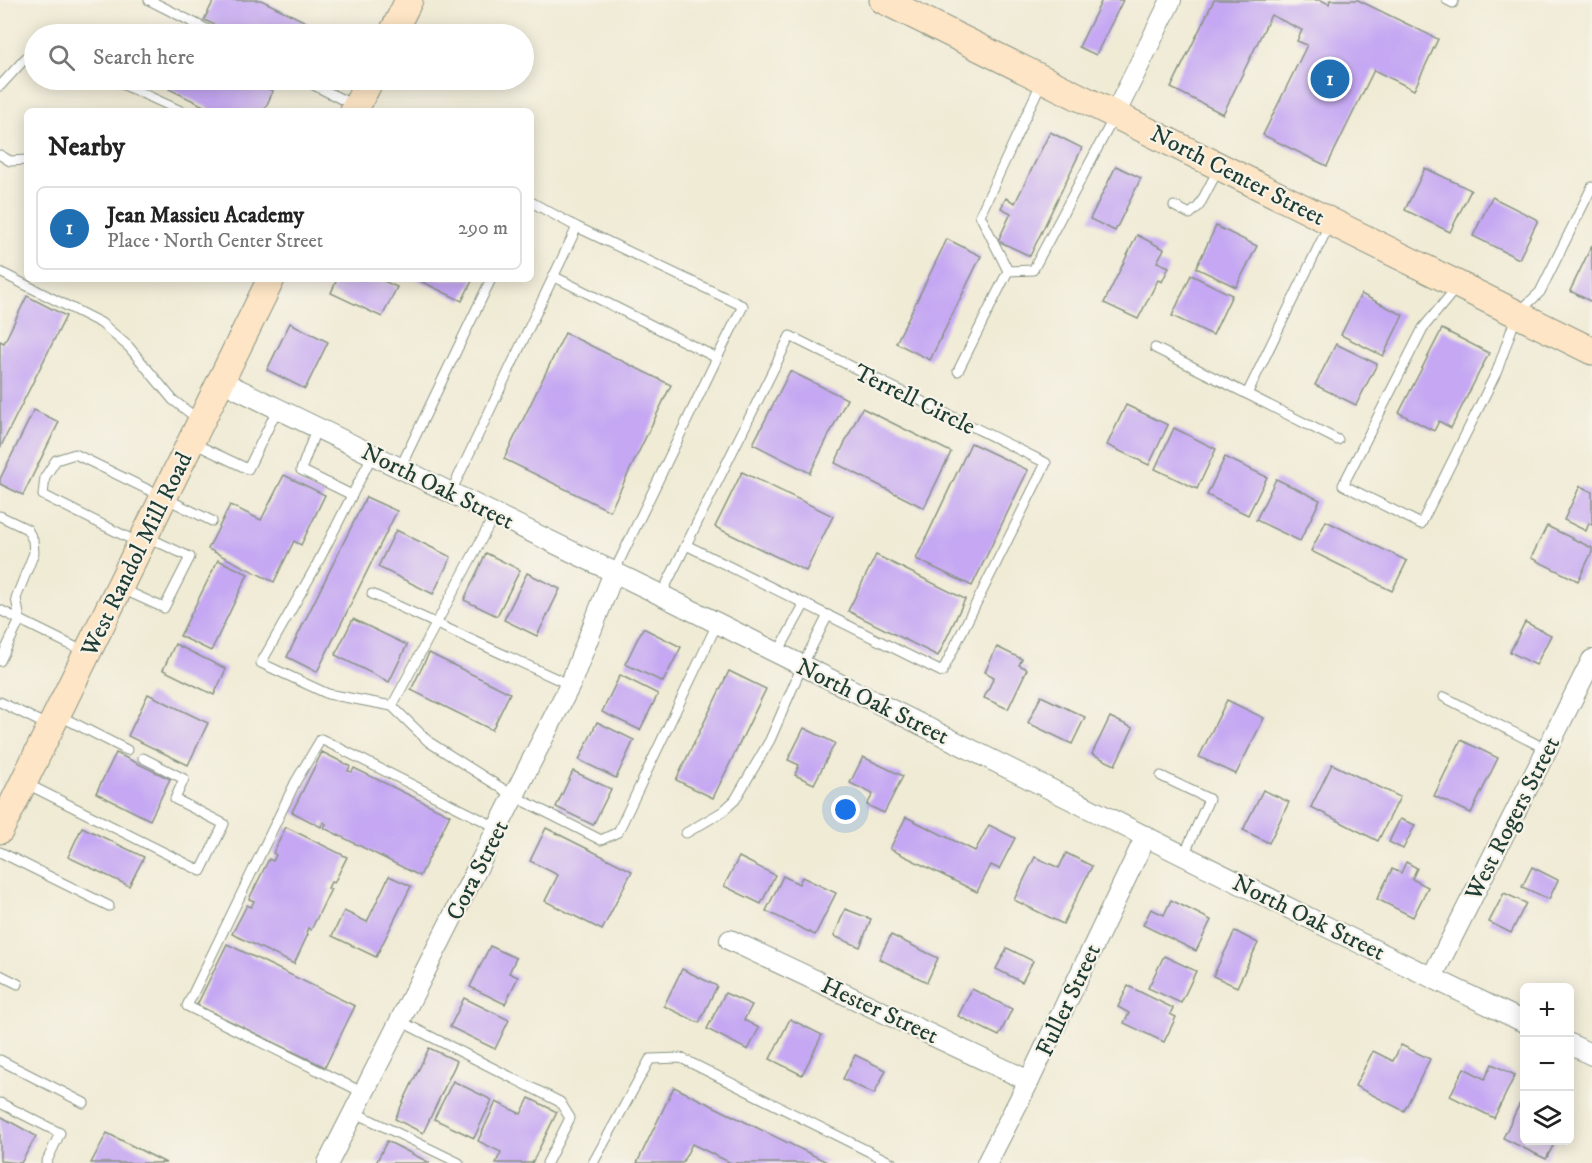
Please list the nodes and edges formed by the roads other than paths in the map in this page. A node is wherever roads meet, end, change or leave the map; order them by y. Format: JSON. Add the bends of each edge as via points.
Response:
{"nodes":[{"id":1,"x":149,"y":0,"type":"edge"},
{"id":2,"x":409,"y":0,"type":"edge"},
{"id":3,"x":884,"y":0,"type":"edge"},
{"id":4,"x":1171,"y":0,"type":"edge"},
{"id":5,"x":1447,"y":0,"type":"edge"},
{"id":6,"x":1454,"y":0,"type":"edge"},
{"id":7,"x":196,"y":24,"type":"edge"},
{"id":8,"x":397,"y":24,"type":"edge"},
{"id":9,"x":24,"y":60,"type":"edge"},
{"id":10,"x":1043,"y":78,"type":"junction"},
{"id":11,"x":0,"y":86,"type":"edge"},
{"id":12,"x":135,"y":90,"type":"edge"},
{"id":13,"x":322,"y":90,"type":"edge"},
{"id":14,"x":366,"y":90,"type":"edge"},
{"id":15,"x":174,"y":108,"type":"edge"},
{"id":16,"x":354,"y":108,"type":"edge"},
{"id":17,"x":359,"y":108,"type":"edge"},
{"id":18,"x":1116,"y":114,"type":"junction"},
{"id":19,"x":0,"y":155,"type":"edge"},
{"id":20,"x":24,"y":160,"type":"edge"},
{"id":21,"x":1220,"y":166,"type":"junction"},
{"id":22,"x":1592,"y":187,"type":"edge"},
{"id":23,"x":534,"y":204,"type":"edge"},
{"id":24,"x":1174,"y":206,"type":"dead end"},
{"id":25,"x":1331,"y":221,"type":"junction"},
{"id":26,"x":577,"y":227,"type":"junction"},
{"id":27,"x":1008,"y":271,"type":"junction"},
{"id":28,"x":0,"y":272,"type":"edge"},
{"id":29,"x":553,"y":276,"type":"junction"},
{"id":30,"x":270,"y":282,"type":"edge"},
{"id":31,"x":489,"y":282,"type":"edge"},
{"id":32,"x":1459,"y":285,"type":"junction"},
{"id":33,"x":1517,"y":314,"type":"junction"},
{"id":34,"x":1155,"y":348,"type":"dead end"},
{"id":35,"x":1592,"y":351,"type":"edge"},
{"id":36,"x":717,"y":358,"type":"junction"},
{"id":37,"x":958,"y":371,"type":"dead end"},
{"id":38,"x":221,"y":381,"type":"junction"},
{"id":39,"x":1247,"y":394,"type":"junction"},
{"id":40,"x":278,"y":408,"type":"junction"},
{"id":41,"x":317,"y":427,"type":"junction"},
{"id":42,"x":196,"y":431,"type":"junction"},
{"id":43,"x":1338,"y":440,"type":"dead end"},
{"id":44,"x":373,"y":454,"type":"junction"},
{"id":45,"x":400,"y":468,"type":"junction"},
{"id":46,"x":451,"y":492,"type":"junction"},
{"id":47,"x":352,"y":495,"type":"junction"},
{"id":48,"x":164,"y":498,"type":"junction"},
{"id":49,"x":495,"y":513,"type":"junction"},
{"id":50,"x":0,"y":516,"type":"edge"},
{"id":51,"x":212,"y":521,"type":"dead end"},
{"id":52,"x":143,"y":540,"type":"junction"},
{"id":53,"x":686,"y":545,"type":"junction"},
{"id":54,"x":614,"y":572,"type":"junction"},
{"id":55,"x":119,"y":587,"type":"junction"},
{"id":56,"x":372,"y":594,"type":"dead end"},
{"id":57,"x":661,"y":595,"type":"junction"},
{"id":58,"x":804,"y":603,"type":"junction"},
{"id":59,"x":0,"y":610,"type":"edge"},
{"id":60,"x":828,"y":615,"type":"junction"},
{"id":61,"x":20,"y":620,"type":"junction"},
{"id":62,"x":436,"y":623,"type":"junction"},
{"id":63,"x":717,"y":624,"type":"junction"},
{"id":64,"x":87,"y":653,"type":"junction"},
{"id":65,"x":777,"y":654,"type":"junction"},
{"id":66,"x":1592,"y":660,"type":"edge"},
{"id":67,"x":0,"y":661,"type":"edge"},
{"id":68,"x":802,"y":666,"type":"junction"},
{"id":69,"x":570,"y":686,"type":"junction"},
{"id":70,"x":1584,"y":696,"type":"edge"},
{"id":71,"x":1444,"y":697,"type":"dead end"},
{"id":72,"x":0,"y":702,"type":"edge"},
{"id":73,"x":392,"y":706,"type":"junction"},
{"id":74,"x":54,"y":721,"type":"junction"},
{"id":75,"x":1546,"y":749,"type":"junction"},
{"id":76,"x":127,"y":750,"type":"dead end"},
{"id":77,"x":143,"y":758,"type":"dead end"},
{"id":78,"x":1161,"y":776,"type":"dead end"},
{"id":79,"x":23,"y":782,"type":"junction"},
{"id":80,"x":514,"y":796,"type":"junction"},
{"id":81,"x":498,"y":828,"type":"junction"},
{"id":82,"x":0,"y":830,"type":"edge"},
{"id":83,"x":686,"y":833,"type":"dead end"},
{"id":84,"x":1146,"y":836,"type":"junction"},
{"id":85,"x":0,"y":852,"type":"edge"},
{"id":86,"x":1184,"y":855,"type":"junction"},
{"id":87,"x":109,"y":906,"type":"dead end"},
{"id":88,"x":730,"y":940,"type":"dead end"},
{"id":89,"x":0,"y":975,"type":"edge"},
{"id":90,"x":1432,"y":977,"type":"junction"},
{"id":91,"x":18,"y":984,"type":"dead end"},
{"id":92,"x":1520,"y":1020,"type":"edge"},
{"id":93,"x":400,"y":1021,"type":"junction"},
{"id":94,"x":1574,"y":1046,"type":"edge"},
{"id":95,"x":1592,"y":1055,"type":"edge"},
{"id":96,"x":0,"y":1060,"type":"edge"},
{"id":97,"x":1029,"y":1081,"type":"junction"},
{"id":98,"x":364,"y":1093,"type":"junction"},
{"id":99,"x":0,"y":1103,"type":"edge"},
{"id":100,"x":84,"y":1104,"type":"dead end"},
{"id":101,"x":354,"y":1112,"type":"junction"},
{"id":102,"x":46,"y":1163,"type":"edge"},
{"id":103,"x":328,"y":1163,"type":"edge"},
{"id":104,"x":459,"y":1163,"type":"edge"},
{"id":105,"x":547,"y":1163,"type":"edge"},
{"id":106,"x":593,"y":1163,"type":"edge"},
{"id":107,"x":892,"y":1163,"type":"edge"},
{"id":108,"x":987,"y":1163,"type":"edge"}],
"edges":[{"from":1,"to":7,"type":"lane"},
{"from":2,"to":8,"type":"main road"},
{"from":3,"to":10,"type":"main road","name":"North Center Street"},
{"from":4,"to":18,"type":"street"},
{"from":5,"to":6,"type":"lane"},
{"from":9,"to":11,"type":"lane"},
{"from":10,"to":18,"type":"main road","name":"North Center Street"},
{"from":10,"to":27,"type":"lane","via":[[980,215]]},
{"from":12,"to":15,"type":"lane"},
{"from":13,"to":16,"type":"lane"},
{"from":14,"to":17,"type":"main road"},
{"from":18,"to":21,"type":"main road","name":"North Center Street"},
{"from":18,"to":27,"type":"lane","via":[[1033,270]]},
{"from":19,"to":20,"type":"lane","via":[[10,161]]},
{"from":21,"to":24,"type":"lane","via":[[1199,206],[1190,214]]},
{"from":21,"to":25,"type":"main road","name":"North Center Street"},
{"from":22,"to":33,"type":"lane","via":[[1540,292]]},
{"from":23,"to":26,"type":"lane"},
{"from":25,"to":32,"type":"main road","name":"North Center Street"},
{"from":25,"to":39,"type":"lane"},
{"from":26,"to":29,"type":"lane"},
{"from":26,"to":36,"type":"lane","via":[[742,306]]},
{"from":27,"to":37,"type":"lane"},
{"from":28,"to":42,"type":"lane","via":[[100,323],[129,346]]},
{"from":29,"to":36,"type":"lane"},
{"from":29,"to":46,"type":"lane"},
{"from":30,"to":38,"type":"main road","name":"West Randol Mill Road"},
{"from":31,"to":45,"type":"lane"},
{"from":32,"to":33,"type":"main road","name":"North Center Street"},
{"from":32,"to":33,"type":"lane","via":[[1423,328],[1343,485],[1420,524],[1497,371]]},
{"from":33,"to":35,"type":"main road","name":"North Center Street"},
{"from":34,"to":39,"type":"lane"},
{"from":36,"to":54,"type":"lane"},
{"from":38,"to":40,"type":"street","name":"North Oak Street"},
{"from":38,"to":42,"type":"main road","name":"West Randol Mill Road"},
{"from":39,"to":43,"type":"lane"},
{"from":40,"to":41,"type":"street","name":"North Oak Street"},
{"from":40,"to":42,"type":"lane","via":[[248,469]]},
{"from":41,"to":44,"type":"street","name":"North Oak Street"},
{"from":41,"to":47,"type":"lane","via":[[301,470]]},
{"from":42,"to":48,"type":"main road","name":"West Randol Mill Road"},
{"from":44,"to":45,"type":"street","name":"North Oak Street"},
{"from":44,"to":47,"type":"lane"},
{"from":45,"to":46,"type":"street","name":"North Oak Street"},
{"from":46,"to":49,"type":"street","name":"North Oak Street"},
{"from":47,"to":73,"type":"lane","via":[[261,663],[328,694]]},
{"from":48,"to":51,"type":"lane"},
{"from":48,"to":52,"type":"main road","name":"West Randol Mill Road"},
{"from":48,"to":52,"type":"lane","via":[[75,454],[56,460],[45,477],[43,495]]},
{"from":49,"to":54,"type":"street","name":"North Oak Street"},
{"from":49,"to":62,"type":"lane"},
{"from":50,"to":61,"type":"lane","via":[[27,529],[33,540],[34,553],[16,598]]},
{"from":52,"to":55,"type":"main road","name":"West Randol Mill Road"},
{"from":52,"to":55,"type":"lane","via":[[190,557],[164,608]]},
{"from":53,"to":57,"type":"lane"},
{"from":53,"to":58,"type":"lane","name":"Terrell Circle"},
{"from":53,"to":60,"type":"lane","name":"Terrell Circle","via":[[790,336],[1046,463],[942,672]]},
{"from":54,"to":57,"type":"street","name":"North Oak Street"},
{"from":54,"to":69,"type":"street","name":"Cora Street"},
{"from":55,"to":64,"type":"main road","name":"West Randol Mill Road"},
{"from":56,"to":62,"type":"lane"},
{"from":57,"to":63,"type":"street","name":"North Oak Street"},
{"from":58,"to":60,"type":"lane","name":"Terrell Circle"},
{"from":58,"to":65,"type":"lane"},
{"from":59,"to":61,"type":"lane"},
{"from":60,"to":68,"type":"lane"},
{"from":61,"to":64,"type":"lane"},
{"from":61,"to":67,"type":"lane"},
{"from":62,"to":69,"type":"lane"},
{"from":62,"to":73,"type":"lane"},
{"from":63,"to":65,"type":"street","name":"North Oak Street"},
{"from":63,"to":80,"type":"lane","via":[[618,832],[601,840]]},
{"from":64,"to":74,"type":"main road","name":"West Randol Mill Road"},
{"from":65,"to":68,"type":"street","name":"North Oak Street"},
{"from":66,"to":70,"type":"street","name":"West Rogers Street"},
{"from":68,"to":83,"type":"lane","via":[[770,740],[735,800]]},
{"from":68,"to":84,"type":"street","name":"North Oak Street"},
{"from":69,"to":80,"type":"street","name":"Cora Street"},
{"from":70,"to":75,"type":"street","name":"West Rogers Street"},
{"from":71,"to":75,"type":"lane"},
{"from":72,"to":74,"type":"lane"},
{"from":73,"to":80,"type":"lane","via":[[429,742]]},
{"from":74,"to":76,"type":"lane"},
{"from":74,"to":79,"type":"main road","name":"West Randol Mill Road"},
{"from":75,"to":90,"type":"street","name":"West Rogers Street"},
{"from":77,"to":79,"type":"lane","via":[[184,779],[175,799],[224,824],[201,871]]},
{"from":78,"to":86,"type":"lane","via":[[1209,799]]},
{"from":79,"to":82,"type":"main road","name":"West Randol Mill Road"},
{"from":80,"to":81,"type":"street","name":"Cora Street"},
{"from":81,"to":93,"type":"street","name":"Cora Street"},
{"from":81,"to":98,"type":"lane","via":[[321,739],[296,781],[187,1006]]},
{"from":84,"to":86,"type":"street","name":"North Oak Street"},
{"from":84,"to":97,"type":"street","name":"Fuller Street"},
{"from":85,"to":87,"type":"lane"},
{"from":86,"to":90,"type":"street","name":"North Oak Street"},
{"from":88,"to":97,"type":"street","name":"Hester Street"},
{"from":89,"to":91,"type":"lane"},
{"from":90,"to":92,"type":"street","name":"North Oak Street"},
{"from":93,"to":98,"type":"street","name":"Cora Street"},
{"from":93,"to":105,"type":"lane","via":[[560,1102],[570,1118]]},
{"from":94,"to":95,"type":"street"},
{"from":96,"to":100,"type":"lane"},
{"from":97,"to":108,"type":"street","name":"Fuller Street"},
{"from":98,"to":101,"type":"street","name":"Cora Street"},
{"from":99,"to":102,"type":"lane","via":[[60,1133]]},
{"from":101,"to":103,"type":"street","name":"Cora Street"},
{"from":101,"to":104,"type":"lane"},
{"from":106,"to":107,"type":"lane","via":[[651,1059],[681,1058]]}]}
